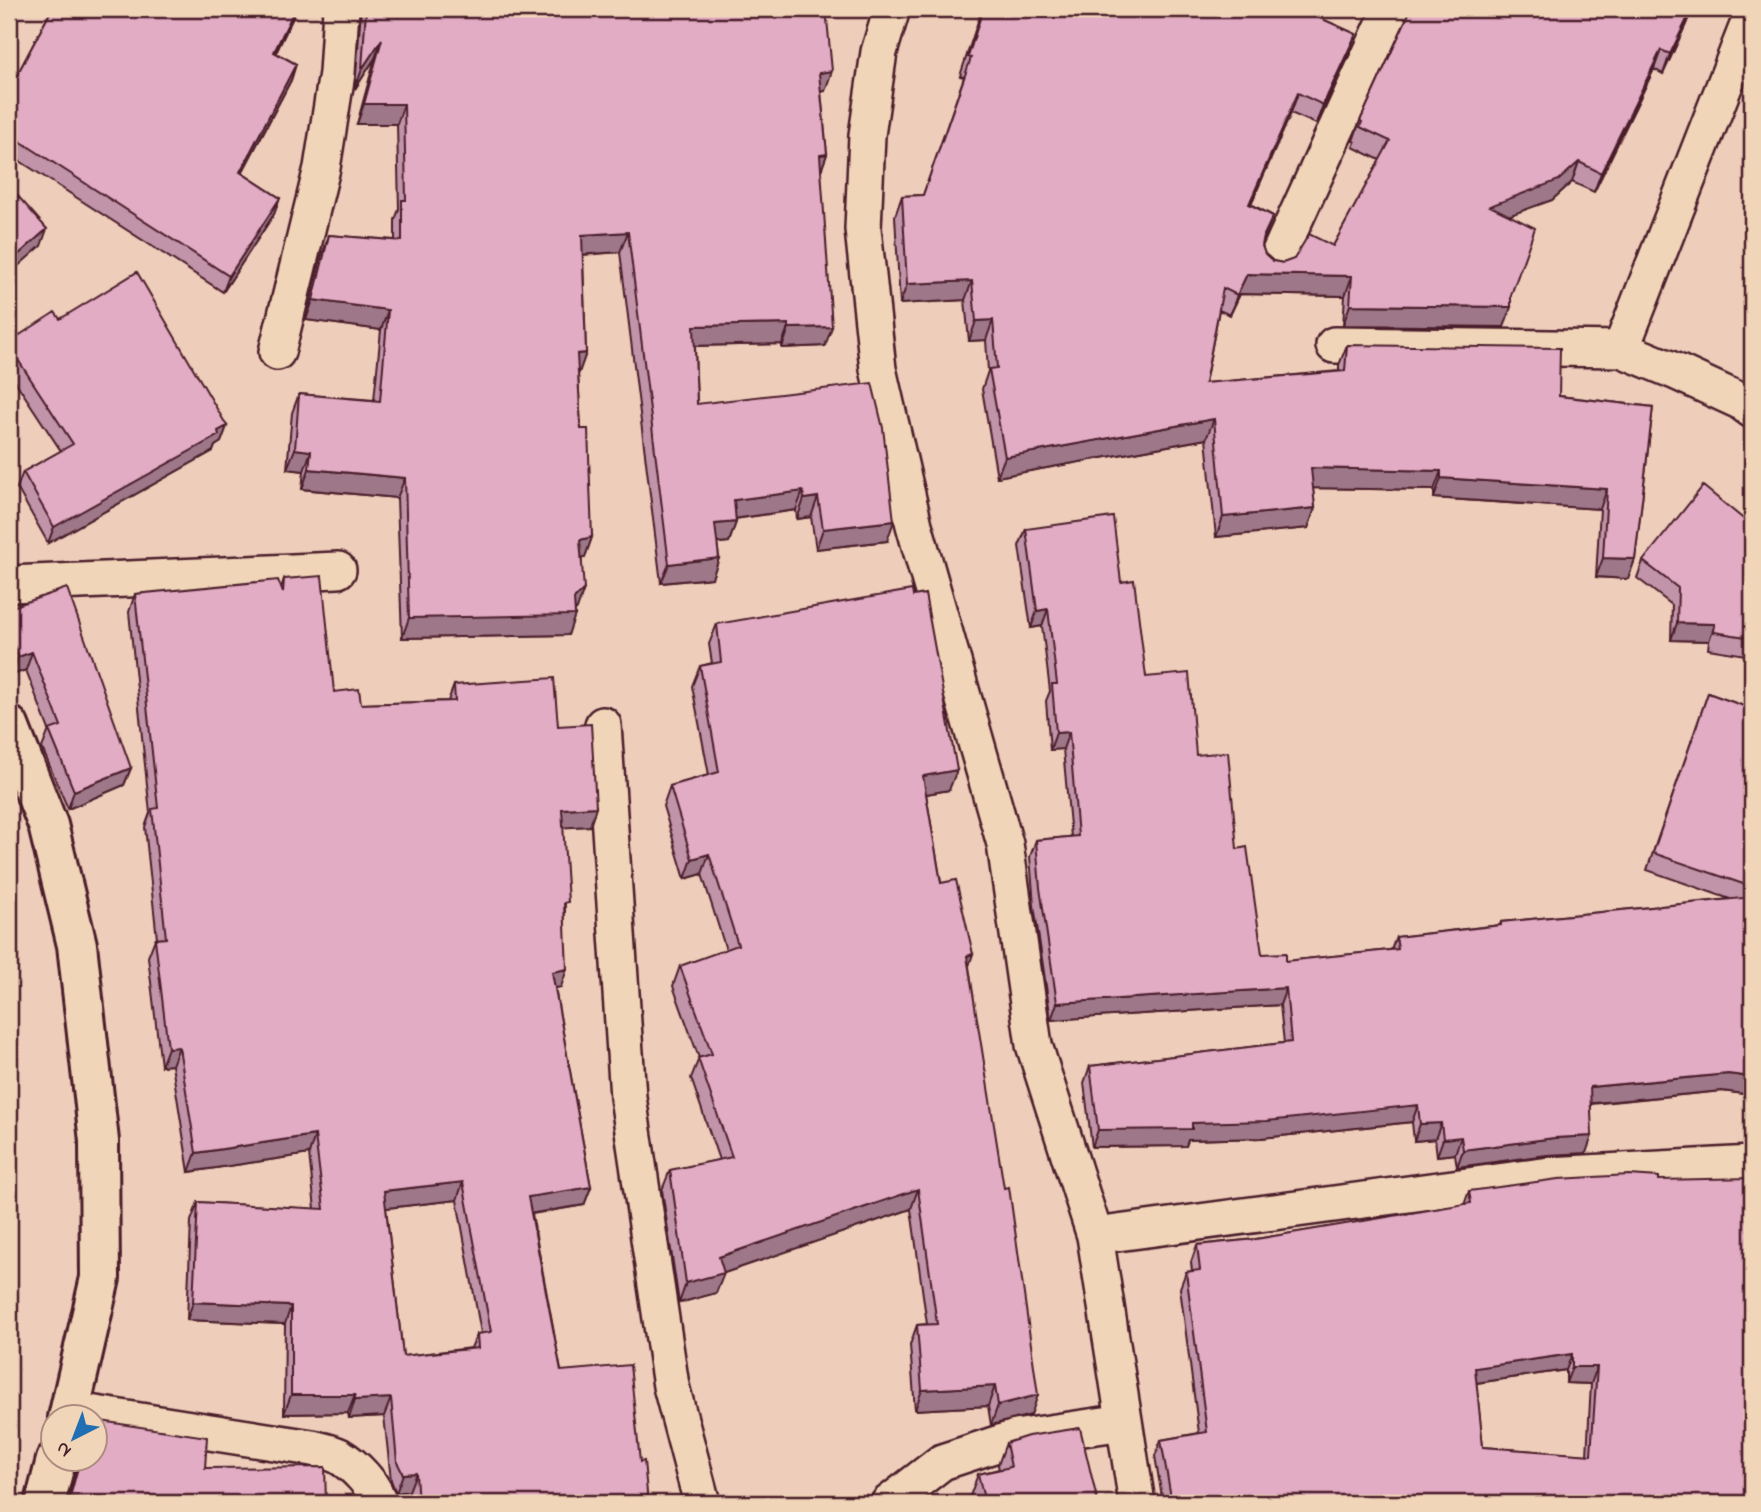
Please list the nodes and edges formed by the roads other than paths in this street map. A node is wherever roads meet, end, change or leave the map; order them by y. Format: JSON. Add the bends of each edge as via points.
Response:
{"nodes":[{"id":1,"x":341,"y":9,"type":"edge"},
{"id":2,"x":892,"y":9,"type":"edge"},
{"id":3,"x":1391,"y":9,"type":"edge"},
{"id":4,"x":1752,"y":15,"type":"edge"},
{"id":5,"x":1275,"y":263,"type":"edge"},
{"id":6,"x":1334,"y":345,"type":"dead end"},
{"id":7,"x":1620,"y":349,"type":"junction"},
{"id":8,"x":277,"y":352,"type":"dead end"},
{"id":9,"x":1752,"y":410,"type":"edge"},
{"id":10,"x":338,"y":570,"type":"dead end"},
{"id":11,"x":9,"y":584,"type":"edge"},
{"id":12,"x":603,"y":725,"type":"dead end"},
{"id":13,"x":9,"y":726,"type":"edge"},
{"id":14,"x":1752,"y":1164,"type":"edge"},
{"id":15,"x":1095,"y":1236,"type":"junction"},
{"id":16,"x":71,"y":1404,"type":"edge"},
{"id":17,"x":108,"y":1419,"type":"edge"},
{"id":18,"x":1124,"y":1422,"type":"junction"},
{"id":19,"x":52,"y":1474,"type":"edge"},
{"id":20,"x":45,"y":1503,"type":"edge"},
{"id":21,"x":378,"y":1503,"type":"edge"},
{"id":22,"x":702,"y":1503,"type":"edge"},
{"id":23,"x":889,"y":1503,"type":"edge"},
{"id":24,"x":1138,"y":1503,"type":"edge"}],
"edges":[{"from":1,"to":8,"type":"street","via":[[337,74],[322,168]]},
{"from":2,"to":15,"type":"street","via":[[879,52],[867,135],[863,229],[878,369],[914,525],[1005,844],[1034,1045]]},
{"from":3,"to":5,"type":"street"},
{"from":4,"to":7,"type":"street"},
{"from":6,"to":7,"type":"street"},
{"from":7,"to":9,"type":"street"},
{"from":10,"to":11,"type":"street"},
{"from":12,"to":22,"type":"street","via":[[628,1097],[671,1386]]},
{"from":13,"to":16,"type":"street","via":[[48,825],[77,945],[100,1141],[100,1278]]},
{"from":14,"to":15,"type":"street","via":[[1550,1175]]},
{"from":15,"to":18,"type":"street"},
{"from":17,"to":21,"type":"street","via":[[338,1455],[377,1494]]},
{"from":18,"to":23,"type":"street","via":[[1015,1438],[942,1462]]},
{"from":18,"to":24,"type":"street"},
{"from":19,"to":20,"type":"street"}]}
